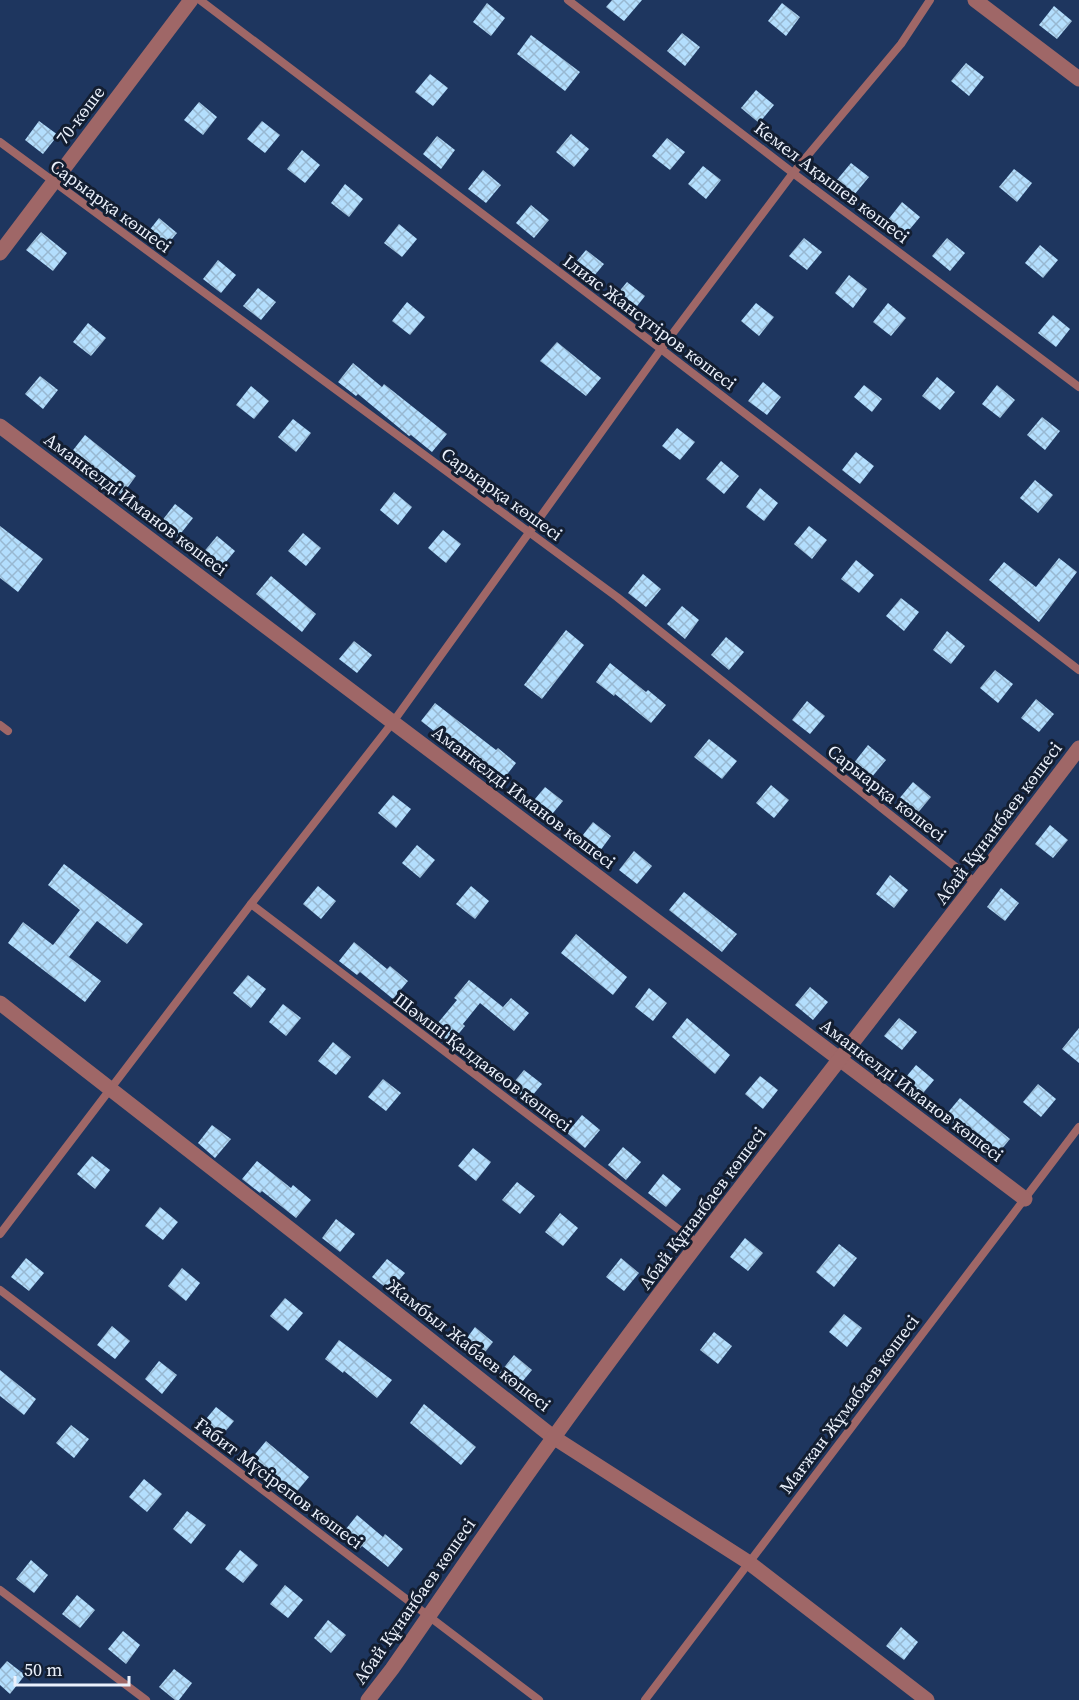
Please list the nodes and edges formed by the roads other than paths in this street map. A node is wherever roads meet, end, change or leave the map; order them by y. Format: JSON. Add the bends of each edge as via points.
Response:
{"nodes":[{"id":1,"x":191,"y":0,"type":"edge"},
{"id":2,"x":200,"y":0,"type":"edge"},
{"id":3,"x":568,"y":0,"type":"edge"},
{"id":4,"x":930,"y":0,"type":"edge"},
{"id":5,"x":975,"y":0,"type":"edge"},
{"id":6,"x":1079,"y":79,"type":"edge"},
{"id":7,"x":0,"y":142,"type":"edge"},
{"id":8,"x":793,"y":173,"type":"junction"},
{"id":9,"x":53,"y":183,"type":"junction"},
{"id":10,"x":0,"y":253,"type":"edge"},
{"id":11,"x":661,"y":349,"type":"junction"},
{"id":12,"x":1079,"y":387,"type":"edge"},
{"id":13,"x":0,"y":426,"type":"edge"},
{"id":14,"x":530,"y":533,"type":"junction"},
{"id":15,"x":1079,"y":670,"type":"edge"},
{"id":16,"x":393,"y":722,"type":"junction"},
{"id":17,"x":0,"y":725,"type":"edge"},
{"id":18,"x":8,"y":731,"type":"dead end"},
{"id":19,"x":1079,"y":748,"type":"edge"},
{"id":20,"x":977,"y":884,"type":"junction"},
{"id":21,"x":250,"y":904,"type":"junction"},
{"id":22,"x":0,"y":1003,"type":"edge"},
{"id":23,"x":840,"y":1060,"type":"junction"},
{"id":24,"x":110,"y":1088,"type":"junction"},
{"id":25,"x":1079,"y":1127,"type":"edge"},
{"id":26,"x":1025,"y":1198,"type":"junction"},
{"id":27,"x":0,"y":1234,"type":"edge"},
{"id":28,"x":698,"y":1244,"type":"junction"},
{"id":29,"x":0,"y":1290,"type":"edge"},
{"id":30,"x":554,"y":1437,"type":"junction"},
{"id":31,"x":748,"y":1562,"type":"junction"},
{"id":32,"x":0,"y":1590,"type":"edge"},
{"id":33,"x":429,"y":1616,"type":"junction"},
{"id":34,"x":146,"y":1700,"type":"edge"},
{"id":35,"x":368,"y":1700,"type":"edge"},
{"id":36,"x":539,"y":1700,"type":"edge"},
{"id":37,"x":645,"y":1700,"type":"edge"},
{"id":38,"x":927,"y":1700,"type":"edge"}],
"edges":[{"from":1,"to":9,"type":"street","name":"70-көше"},
{"from":2,"to":11,"type":"lane","name":"Ілияс Жансүгіров көшесі"},
{"from":3,"to":8,"type":"lane","name":"Кемел Ақышев көшесі"},
{"from":4,"to":8,"type":"lane","via":[[901,44]]},
{"from":5,"to":6,"type":"street"},
{"from":7,"to":9,"type":"lane","name":"Сарыарқа көшесі"},
{"from":8,"to":11,"type":"lane"},
{"from":8,"to":12,"type":"lane","name":"Кемел Ақышев көшесі"},
{"from":9,"to":10,"type":"street","name":"70-көше"},
{"from":9,"to":14,"type":"lane","name":"Сарыарқа көшесі"},
{"from":11,"to":14,"type":"lane"},
{"from":11,"to":15,"type":"lane","name":"Ілияс Жансүгіров көшесі"},
{"from":13,"to":16,"type":"street","name":"Аманкелді Иманов көшесі"},
{"from":14,"to":16,"type":"lane"},
{"from":14,"to":20,"type":"lane","name":"Сарыарқа көшесі","via":[[617,597]]},
{"from":16,"to":21,"type":"lane"},
{"from":16,"to":23,"type":"street","name":"Аманкелді Иманов көшесі"},
{"from":17,"to":18,"type":"lane"},
{"from":19,"to":20,"type":"street","name":"Абай Құнанбаев көшесі"},
{"from":20,"to":23,"type":"street","name":"Абай Құнанбаев көшесі"},
{"from":21,"to":24,"type":"lane"},
{"from":21,"to":28,"type":"lane","name":"Шәмші Қалдаяөов көшесі"},
{"from":22,"to":24,"type":"street","name":"Жамбыл Жабаев көшесі"},
{"from":23,"to":26,"type":"street","name":"Аманкелді Иманов көшесі"},
{"from":23,"to":28,"type":"street","name":"Абай Құнанбаев көшесі"},
{"from":24,"to":27,"type":"lane"},
{"from":24,"to":30,"type":"street","name":"Жамбыл Жабаев көшесі"},
{"from":25,"to":26,"type":"lane","name":"Мағжан Жұмабаев көшесі"},
{"from":26,"to":31,"type":"lane","name":"Мағжан Жұмабаев көшесі"},
{"from":28,"to":30,"type":"street","name":"Абай Құнанбаев көшесі"},
{"from":29,"to":33,"type":"lane","name":"Ғабит Мүсірепов көшесі"},
{"from":30,"to":31,"type":"street","name":"Жамбыл Жабаев көшесі"},
{"from":30,"to":33,"type":"street","name":"Абай Құнанбаев көшесі"},
{"from":31,"to":37,"type":"lane","name":"Мағжан Жұмабаев көшесі"},
{"from":31,"to":38,"type":"street","name":"Жамбыл Жабаев көшесі"},
{"from":32,"to":34,"type":"lane"},
{"from":33,"to":35,"type":"street","name":"Абай Құнанбаев көшесі"},
{"from":33,"to":36,"type":"lane","name":"Ғабит Мүсірепов көшесі"}]}
